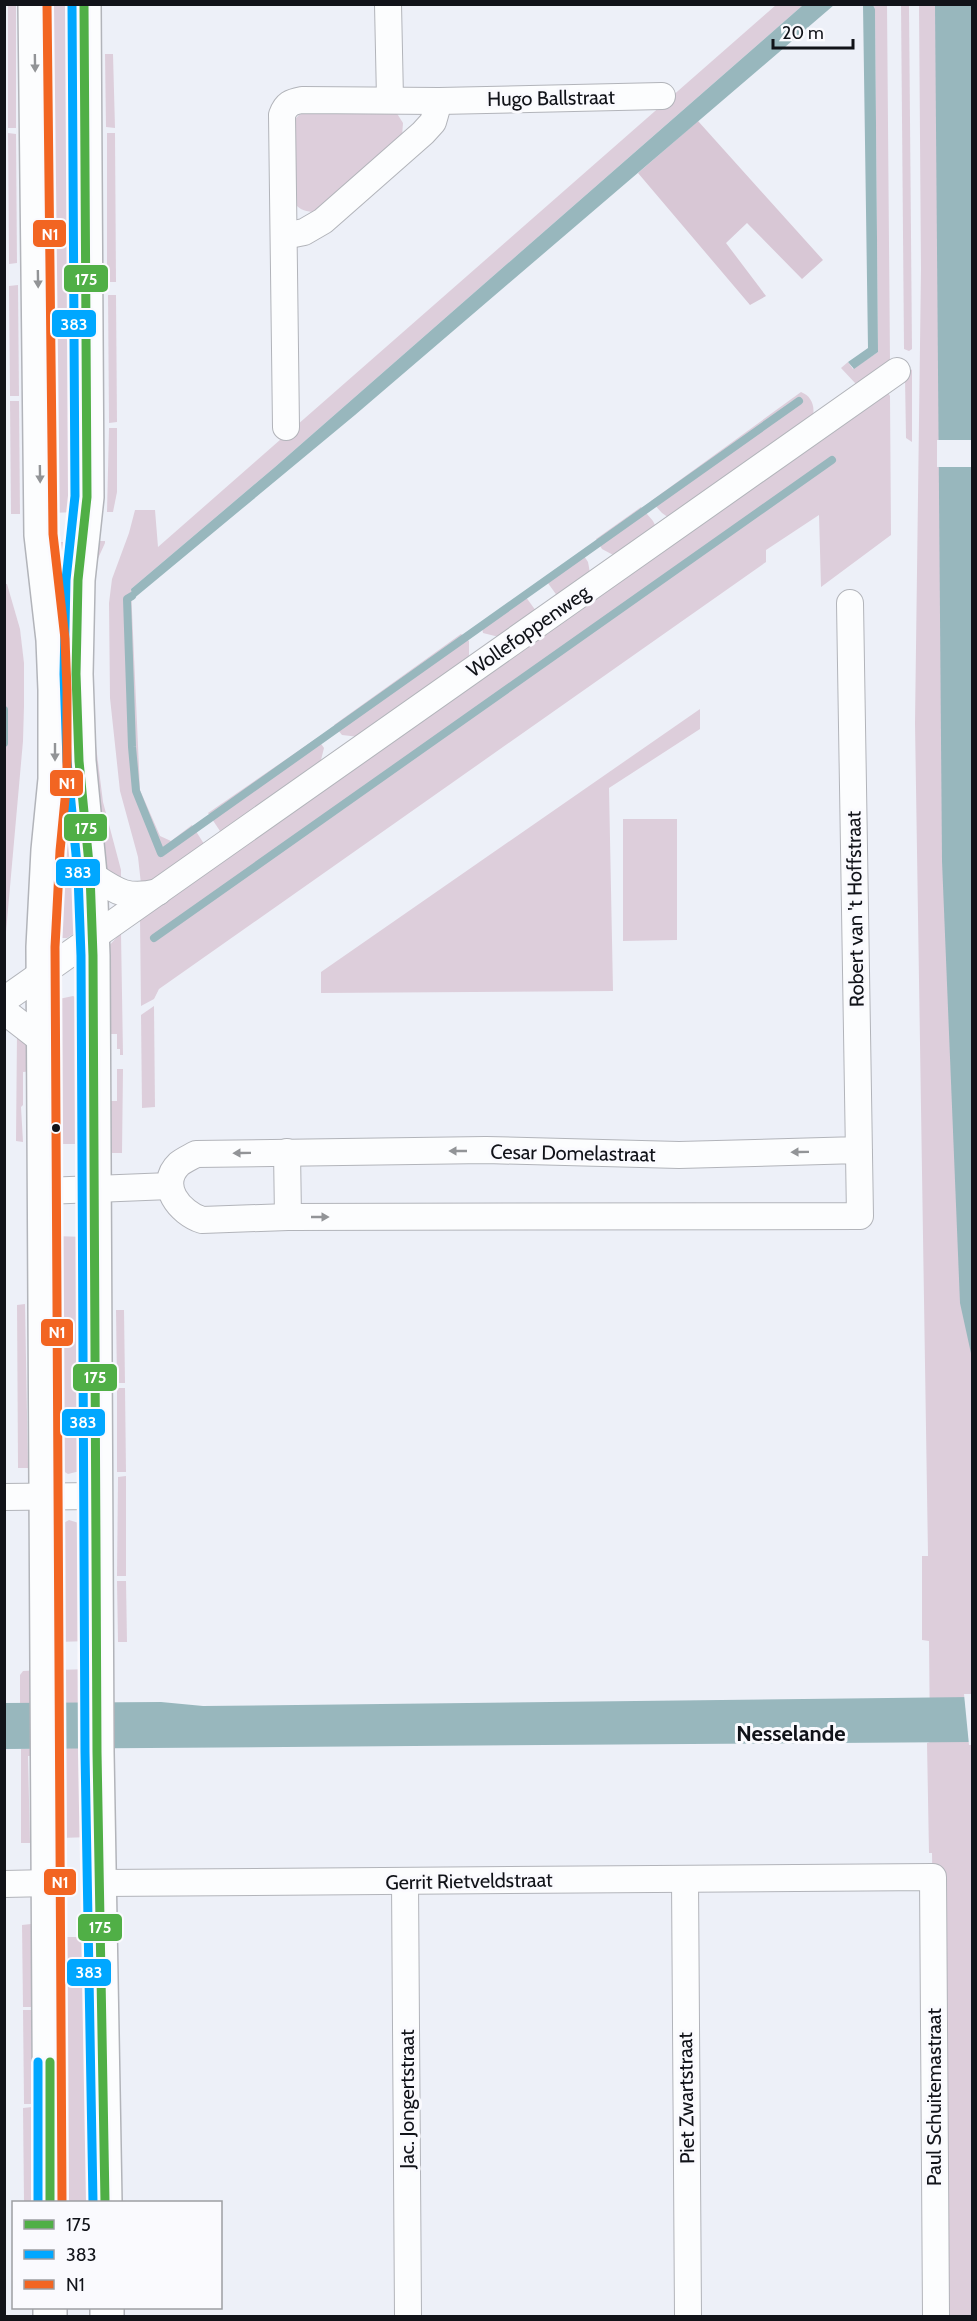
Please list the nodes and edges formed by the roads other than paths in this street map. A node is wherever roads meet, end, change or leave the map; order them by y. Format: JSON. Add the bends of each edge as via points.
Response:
{"nodes":[{"id":1,"x":35,"y":4,"type":"edge"},
{"id":2,"x":84,"y":4,"type":"edge"},
{"id":3,"x":388,"y":4,"type":"edge"},
{"id":4,"x":662,"y":96,"type":"dead end"},
{"id":5,"x":390,"y":99,"type":"junction"},
{"id":6,"x":439,"y":100,"type":"junction"},
{"id":7,"x":284,"y":236,"type":"junction"},
{"id":8,"x":897,"y":370,"type":"dead end"},
{"id":9,"x":286,"y":427,"type":"dead end"},
{"id":10,"x":850,"y":603,"type":"dead end"},
{"id":11,"x":90,"y":874,"type":"junction"},
{"id":12,"x":158,"y":892,"type":"junction"},
{"id":13,"x":93,"y":939,"type":"junction"},
{"id":14,"x":44,"y":973,"type":"junction"},
{"id":15,"x":4,"y":1000,"type":"edge"},
{"id":16,"x":4,"y":1011,"type":"edge"},
{"id":17,"x":44,"y":1042,"type":"junction"},
{"id":18,"x":859,"y":1150,"type":"junction"},
{"id":19,"x":287,"y":1152,"type":"junction"},
{"id":20,"x":170,"y":1186,"type":"junction"},
{"id":21,"x":94,"y":1189,"type":"junction"},
{"id":22,"x":45,"y":1191,"type":"junction"},
{"id":23,"x":288,"y":1217,"type":"junction"},
{"id":24,"x":96,"y":1496,"type":"junction"},
{"id":25,"x":4,"y":1497,"type":"edge"},
{"id":26,"x":46,"y":1497,"type":"junction"},
{"id":27,"x":933,"y":1877,"type":"joint"},
{"id":28,"x":685,"y":1879,"type":"junction"},
{"id":29,"x":405,"y":1881,"type":"junction"},
{"id":30,"x":50,"y":1883,"type":"junction"},
{"id":31,"x":100,"y":1883,"type":"junction"},
{"id":32,"x":4,"y":1884,"type":"edge"},
{"id":33,"x":50,"y":2201,"type":"edge"},
{"id":34,"x":105,"y":2201,"type":"edge"},
{"id":35,"x":408,"y":2316,"type":"edge"},
{"id":36,"x":688,"y":2316,"type":"edge"},
{"id":37,"x":936,"y":2316,"type":"edge"}],
"edges":[{"from":1,"to":14,"type":"street","one_way":true,"via":[[41,534],[55,690],[55,779],[44,904]]},
{"from":2,"to":11,"type":"street","via":[[87,498],[78,580],[76,674],[79,761]]},
{"from":3,"to":5,"type":"street"},
{"from":4,"to":6,"type":"street","name":"Hugo Ballstraat"},
{"from":5,"to":6,"type":"street","name":"Hugo Ballstraat"},
{"from":5,"to":7,"type":"street","name":"Hugo Ballstraat","via":[[302,100],[285,107]]},
{"from":6,"to":7,"type":"street","via":[[433,122],[423,133],[332,213],[304,232]]},
{"from":7,"to":9,"type":"street","name":"Hugo Ballstraat"},
{"from":8,"to":12,"type":"street","name":"Wollefoppenweg"},
{"from":10,"to":18,"type":"street","name":"Robert van 't Hoffstraat"},
{"from":11,"to":12,"type":"street","name":"Wollefoppenweg","via":[[128,895]]},
{"from":11,"to":13,"type":"street"},
{"from":12,"to":13,"type":"street","name":"Wollefoppenweg"},
{"from":13,"to":14,"type":"street","name":"Wollefoppenweg"},
{"from":13,"to":21,"type":"street"},
{"from":14,"to":15,"type":"street","name":"Wollefoppenweg"},
{"from":14,"to":17,"type":"street"},
{"from":16,"to":17,"type":"street"},
{"from":17,"to":22,"type":"street"},
{"from":18,"to":19,"type":"street","name":"Cesar Domelastraat","one_way":true,"via":[[679,1155],[486,1150]]},
{"from":23,"to":18,"type":"street","name":"Robert van 't Hoffstraat","one_way":true,"via":[[860,1216]]},
{"from":19,"to":20,"type":"street","name":"Cesar Domelastraat","one_way":true,"via":[[196,1154],[180,1163]]},
{"from":19,"to":23,"type":"street"},
{"from":20,"to":21,"type":"street"},
{"from":20,"to":23,"type":"street","via":[[178,1204],[192,1217],[202,1220]]},
{"from":21,"to":22,"type":"street"},
{"from":21,"to":24,"type":"street"},
{"from":22,"to":26,"type":"street"},
{"from":24,"to":26,"type":"street"},
{"from":24,"to":31,"type":"street"},
{"from":25,"to":26,"type":"street"},
{"from":26,"to":30,"type":"street"},
{"from":27,"to":28,"type":"street","name":"Gerrit Rietveldstraat"},
{"from":27,"to":37,"type":"street","name":"Paul Schuitemastraat"},
{"from":28,"to":29,"type":"street","name":"Gerrit Rietveldstraat"},
{"from":28,"to":36,"type":"street","name":"Piet Zwartstraat"},
{"from":29,"to":31,"type":"street","name":"Gerrit Rietveldstraat"},
{"from":29,"to":35,"type":"street","name":"Jac. Jongertstraat"},
{"from":30,"to":31,"type":"street","name":"Gerrit Rietveldstraat"},
{"from":30,"to":32,"type":"street","name":"Gerrit Rietveldstraat"},
{"from":30,"to":33,"type":"street"},
{"from":31,"to":34,"type":"street"}]}
